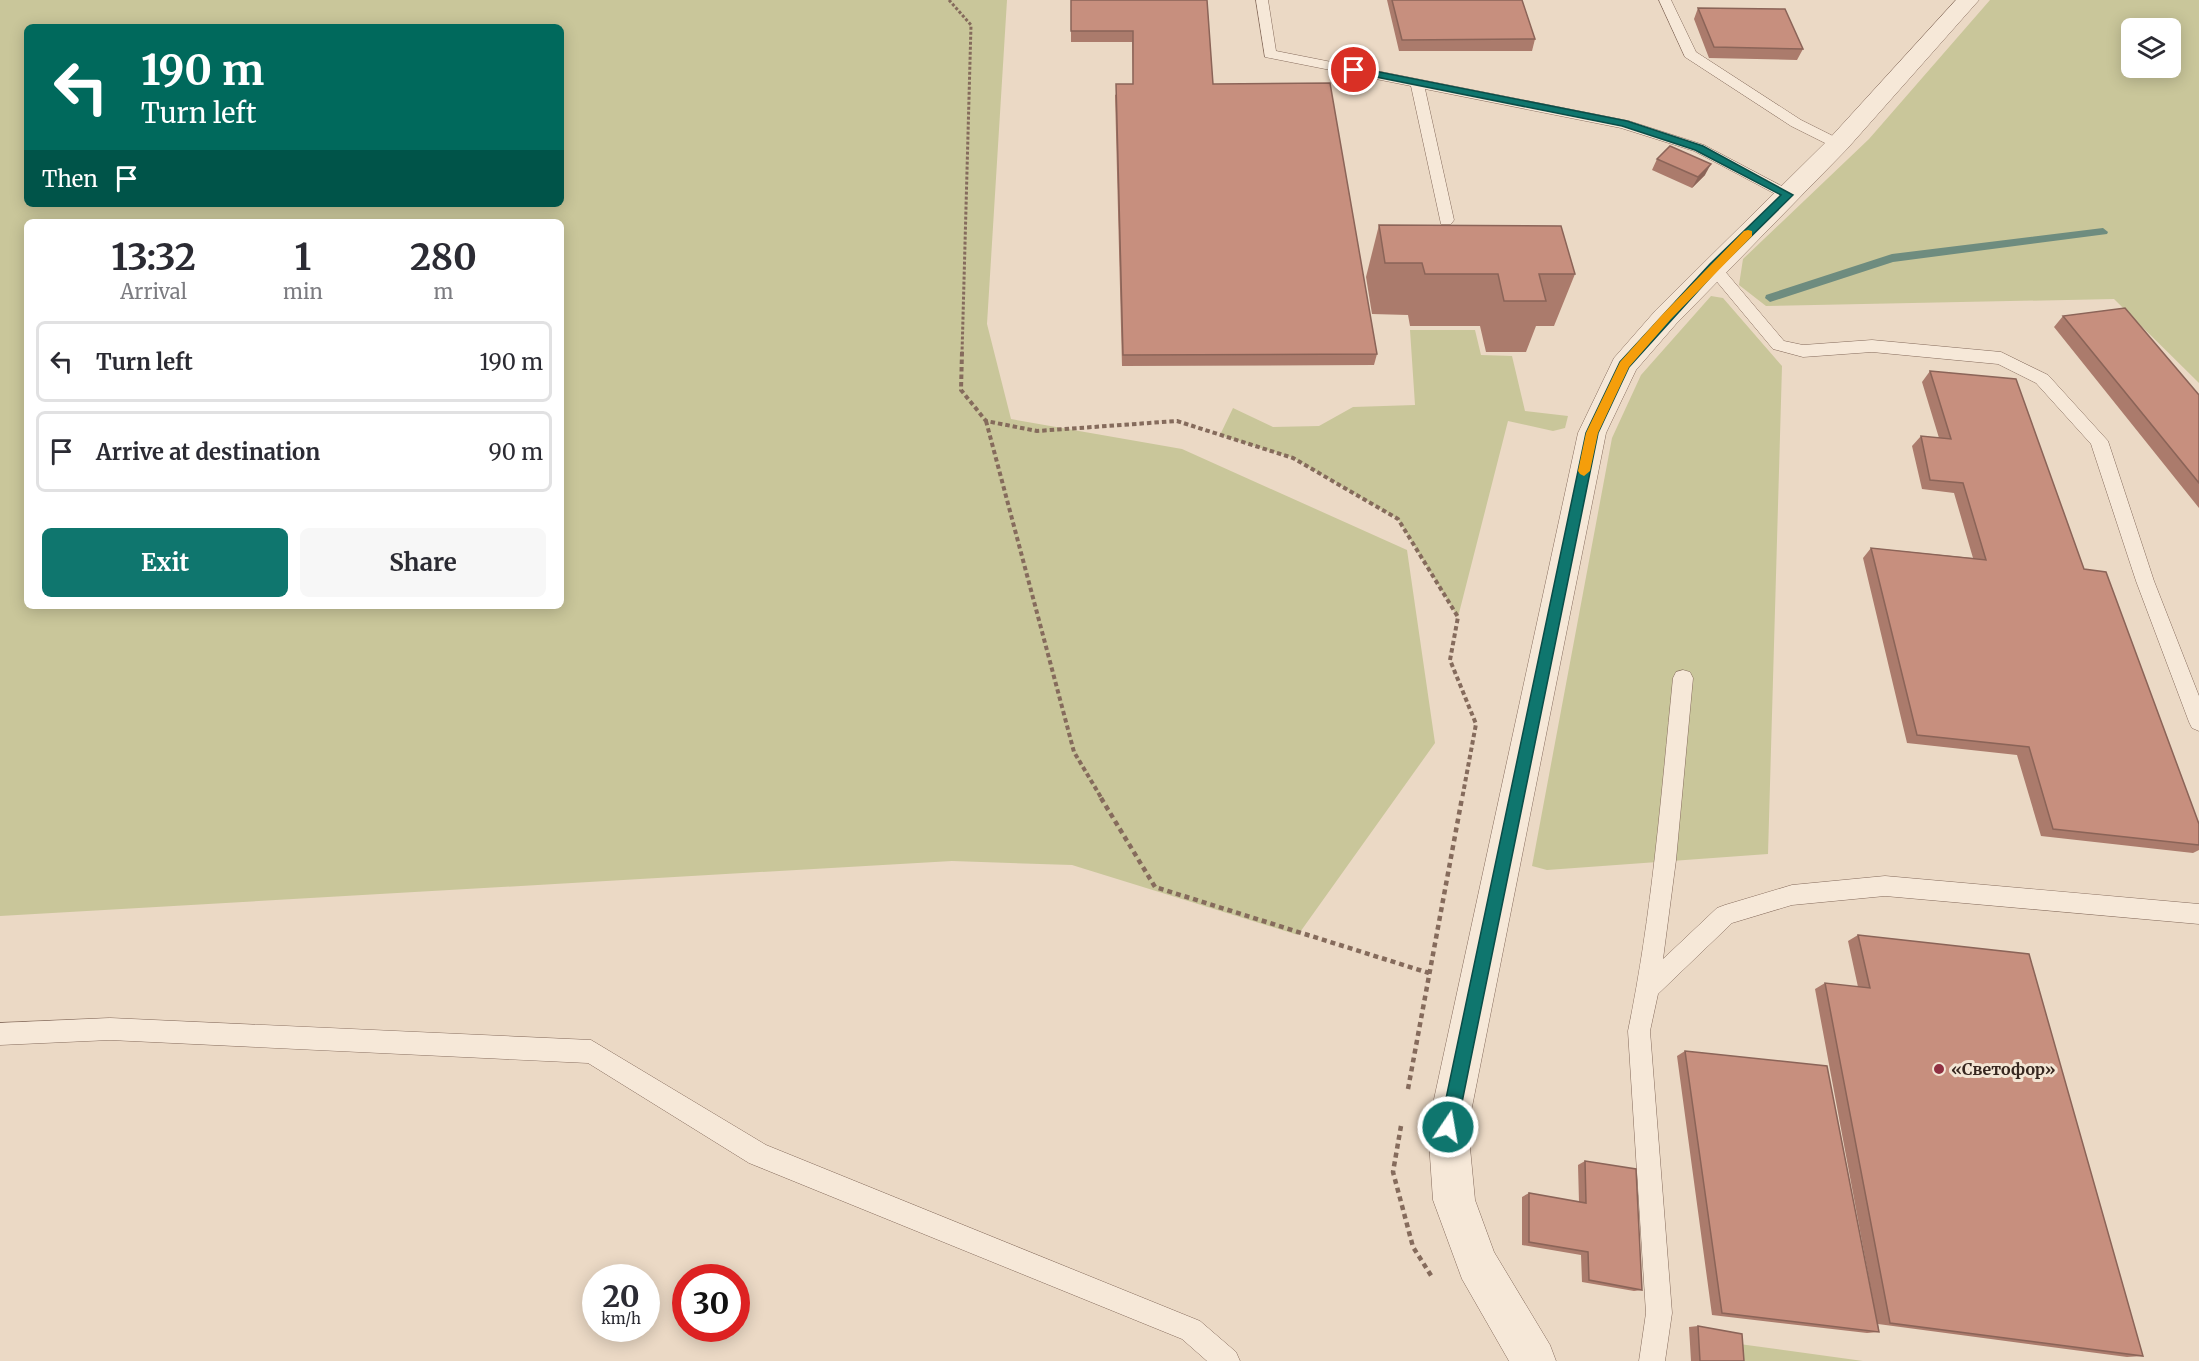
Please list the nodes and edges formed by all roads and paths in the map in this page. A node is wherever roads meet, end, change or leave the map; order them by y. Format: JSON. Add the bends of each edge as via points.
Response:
{"nodes":[{"id":1,"x":949,"y":0,"type":"edge"},
{"id":2,"x":1262,"y":0,"type":"edge"},
{"id":3,"x":1665,"y":0,"type":"edge"},
{"id":4,"x":1968,"y":0,"type":"edge"},
{"id":5,"x":1417,"y":82,"type":"junction"},
{"id":6,"x":1838,"y":144,"type":"junction"},
{"id":7,"x":1788,"y":195,"type":"junction"},
{"id":8,"x":1446,"y":220,"type":"dead end"},
{"id":9,"x":1713,"y":267,"type":"junction"},
{"id":10,"x":986,"y":421,"type":"junction"},
{"id":11,"x":1458,"y":616,"type":"dead end"},
{"id":12,"x":1683,"y":678,"type":"dead end"},
{"id":13,"x":2199,"y":722,"type":"edge"},
{"id":14,"x":2199,"y":914,"type":"edge"},
{"id":15,"x":1429,"y":973,"type":"dead end"},
{"id":16,"x":1648,"y":988,"type":"junction"},
{"id":17,"x":0,"y":1034,"type":"edge"},
{"id":18,"x":1227,"y":1361,"type":"edge"},
{"id":19,"x":1534,"y":1361,"type":"edge"},
{"id":20,"x":1652,"y":1361,"type":"edge"}],
"edges":[{"from":1,"to":10,"type":"path","via":[[970,25],[961,390]]},
{"from":2,"to":5,"type":"lane","via":[[1270,54]]},
{"from":3,"to":6,"type":"lane","via":[[1689,54],[1796,123]]},
{"from":4,"to":6,"type":"street"},
{"from":5,"to":7,"type":"lane","via":[[1624,124],[1699,148]]},
{"from":5,"to":8,"type":"lane"},
{"from":6,"to":7,"type":"street"},
{"from":7,"to":9,"type":"street"},
{"from":9,"to":13,"type":"lane","via":[[1779,345],[1803,351],[1872,345],[2001,358],[2042,379],[2099,441],[2145,581]]},
{"from":9,"to":19,"type":"street","via":[[1624,365],[1592,433],[1448,1127],[1454,1200],[1477,1264]]},
{"from":10,"to":11,"type":"path","via":[[1037,431],[1177,421],[1293,458],[1398,519]]},
{"from":10,"to":15,"type":"path","via":[[1074,752],[1155,887]]},
{"from":12,"to":16,"type":"lane"},
{"from":14,"to":16,"type":"lane","via":[[1885,886],[1792,895],[1725,915]]},
{"from":16,"to":20,"type":"lane","via":[[1639,1031],[1659,1313]]},
{"from":17,"to":18,"type":"lane","via":[[110,1029],[591,1052],[758,1154],[1191,1330]]}]}
